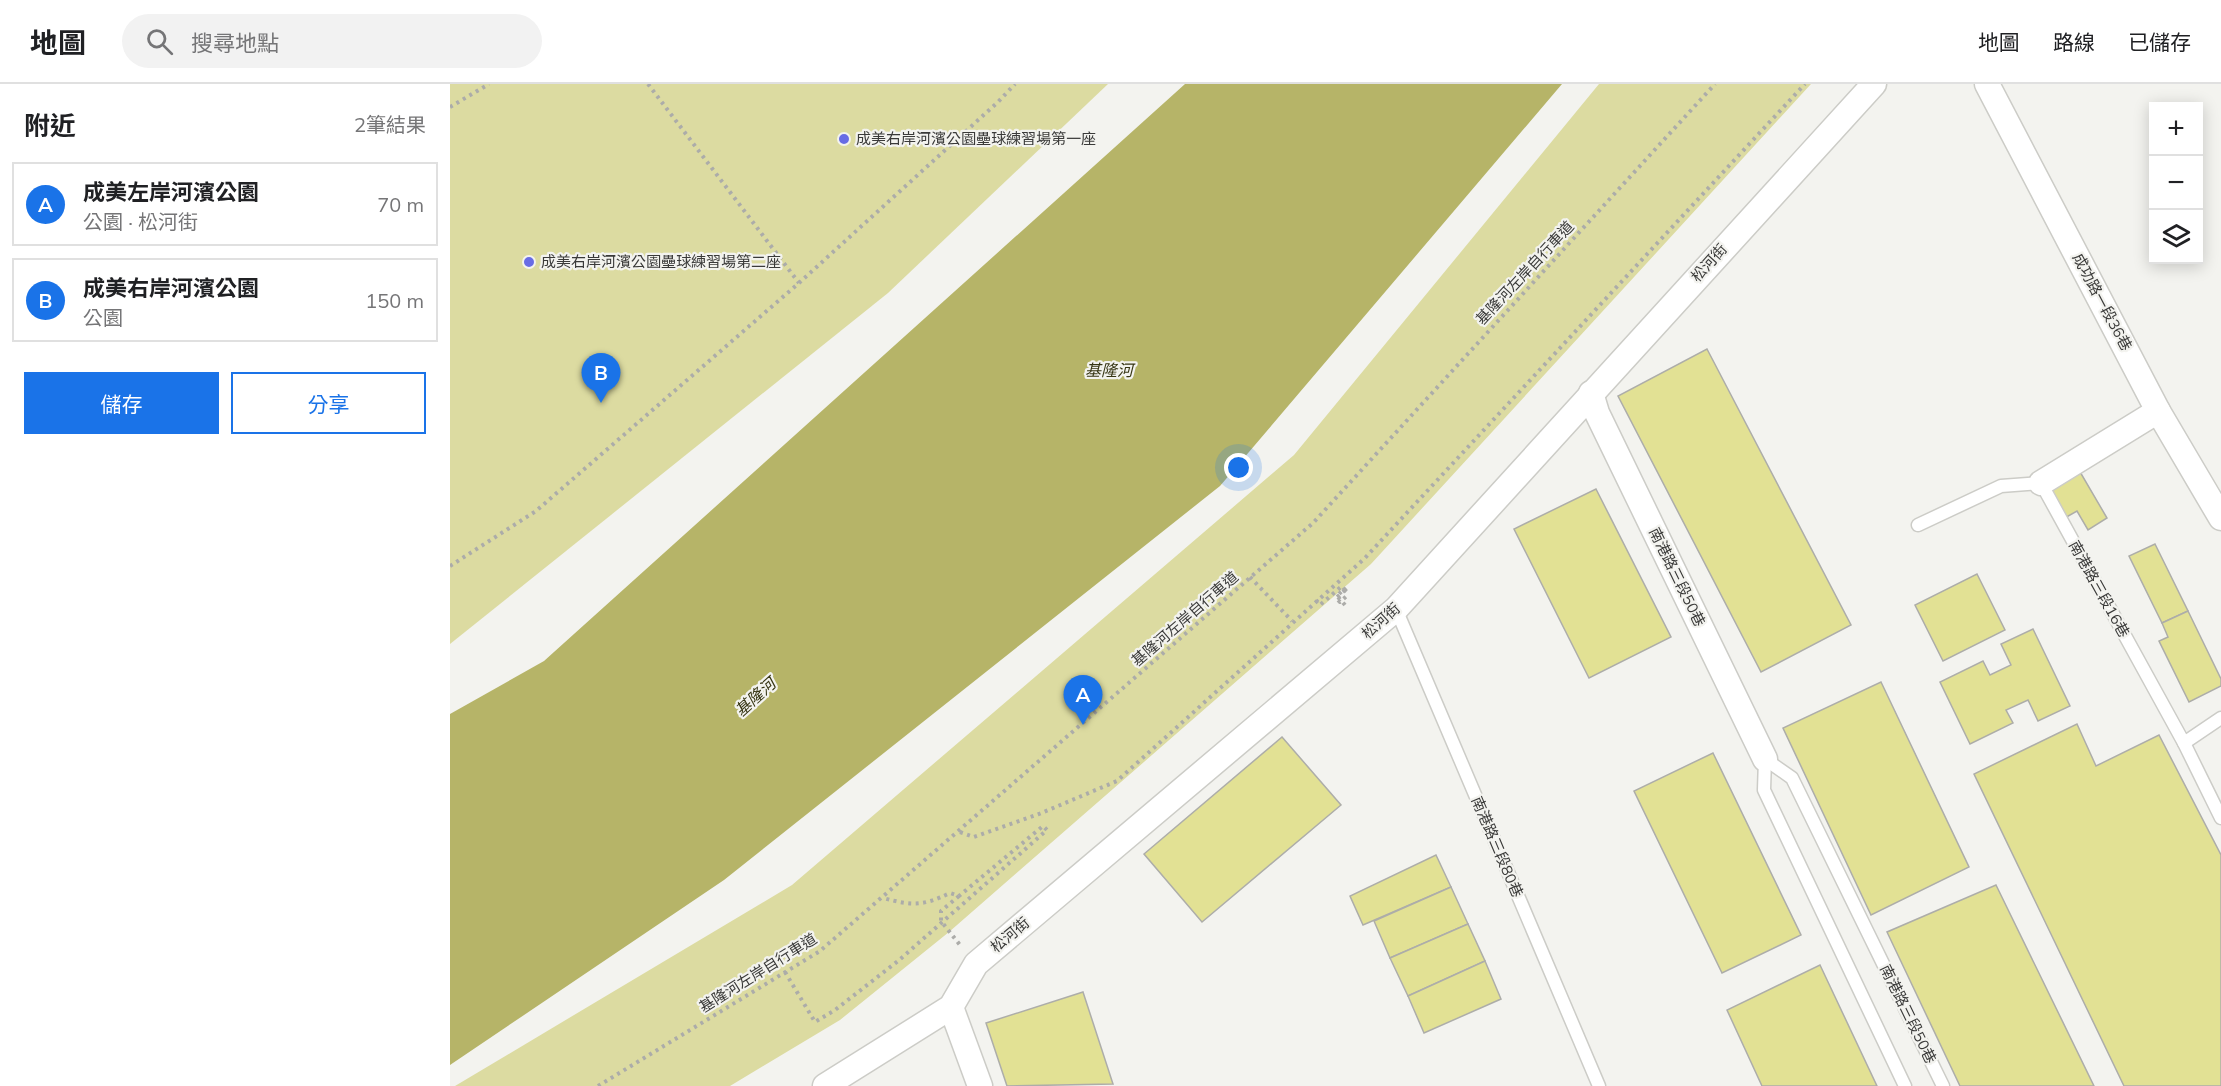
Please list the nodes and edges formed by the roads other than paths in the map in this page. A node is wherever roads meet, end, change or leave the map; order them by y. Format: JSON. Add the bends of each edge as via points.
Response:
{"nodes":[{"id":1,"x":1874,"y":84,"type":"edge"},
{"id":2,"x":1987,"y":84,"type":"edge"},
{"id":3,"x":1591,"y":393,"type":"junction"},
{"id":4,"x":2158,"y":411,"type":"junction"},
{"id":5,"x":2041,"y":483,"type":"junction"},
{"id":6,"x":2221,"y":518,"type":"edge"},
{"id":7,"x":1918,"y":525,"type":"dead end"},
{"id":8,"x":1396,"y":609,"type":"junction"},
{"id":9,"x":2221,"y":718,"type":"edge"},
{"id":10,"x":2184,"y":743,"type":"junction"},
{"id":11,"x":1765,"y":759,"type":"junction"},
{"id":12,"x":2221,"y":818,"type":"edge"},
{"id":13,"x":951,"y":1007,"type":"junction"},
{"id":14,"x":825,"y":1086,"type":"edge"},
{"id":15,"x":980,"y":1086,"type":"edge"},
{"id":16,"x":1599,"y":1086,"type":"edge"},
{"id":17,"x":1905,"y":1086,"type":"edge"},
{"id":18,"x":1943,"y":1086,"type":"edge"}],
"edges":[{"from":1,"to":3,"type":"street","name":"松河街"},
{"from":2,"to":4,"type":"street","name":"成功路一段36巷"},
{"from":3,"to":8,"type":"street","name":"松河街"},
{"from":3,"to":11,"type":"street","name":"南港路三段50巷","via":[[1597,413]]},
{"from":4,"to":5,"type":"street"},
{"from":4,"to":6,"type":"street","name":"成功路一段36巷"},
{"from":5,"to":7,"type":"lane","via":[[2001,486]]},
{"from":5,"to":10,"type":"lane","name":"南港路三段16巷"},
{"from":8,"to":13,"type":"street","name":"松河街","via":[[976,964]]},
{"from":8,"to":16,"type":"lane","name":"南港路三段80巷"},
{"from":9,"to":10,"type":"lane"},
{"from":10,"to":12,"type":"lane","name":"南港路三段16巷"},
{"from":11,"to":17,"type":"lane","name":"南港路三段50巷","via":[[1764,790]]},
{"from":11,"to":18,"type":"lane","name":"南港路三段50巷","via":[[1792,778]]},
{"from":13,"to":14,"type":"street","name":"松河街"},
{"from":13,"to":15,"type":"street"}]}
